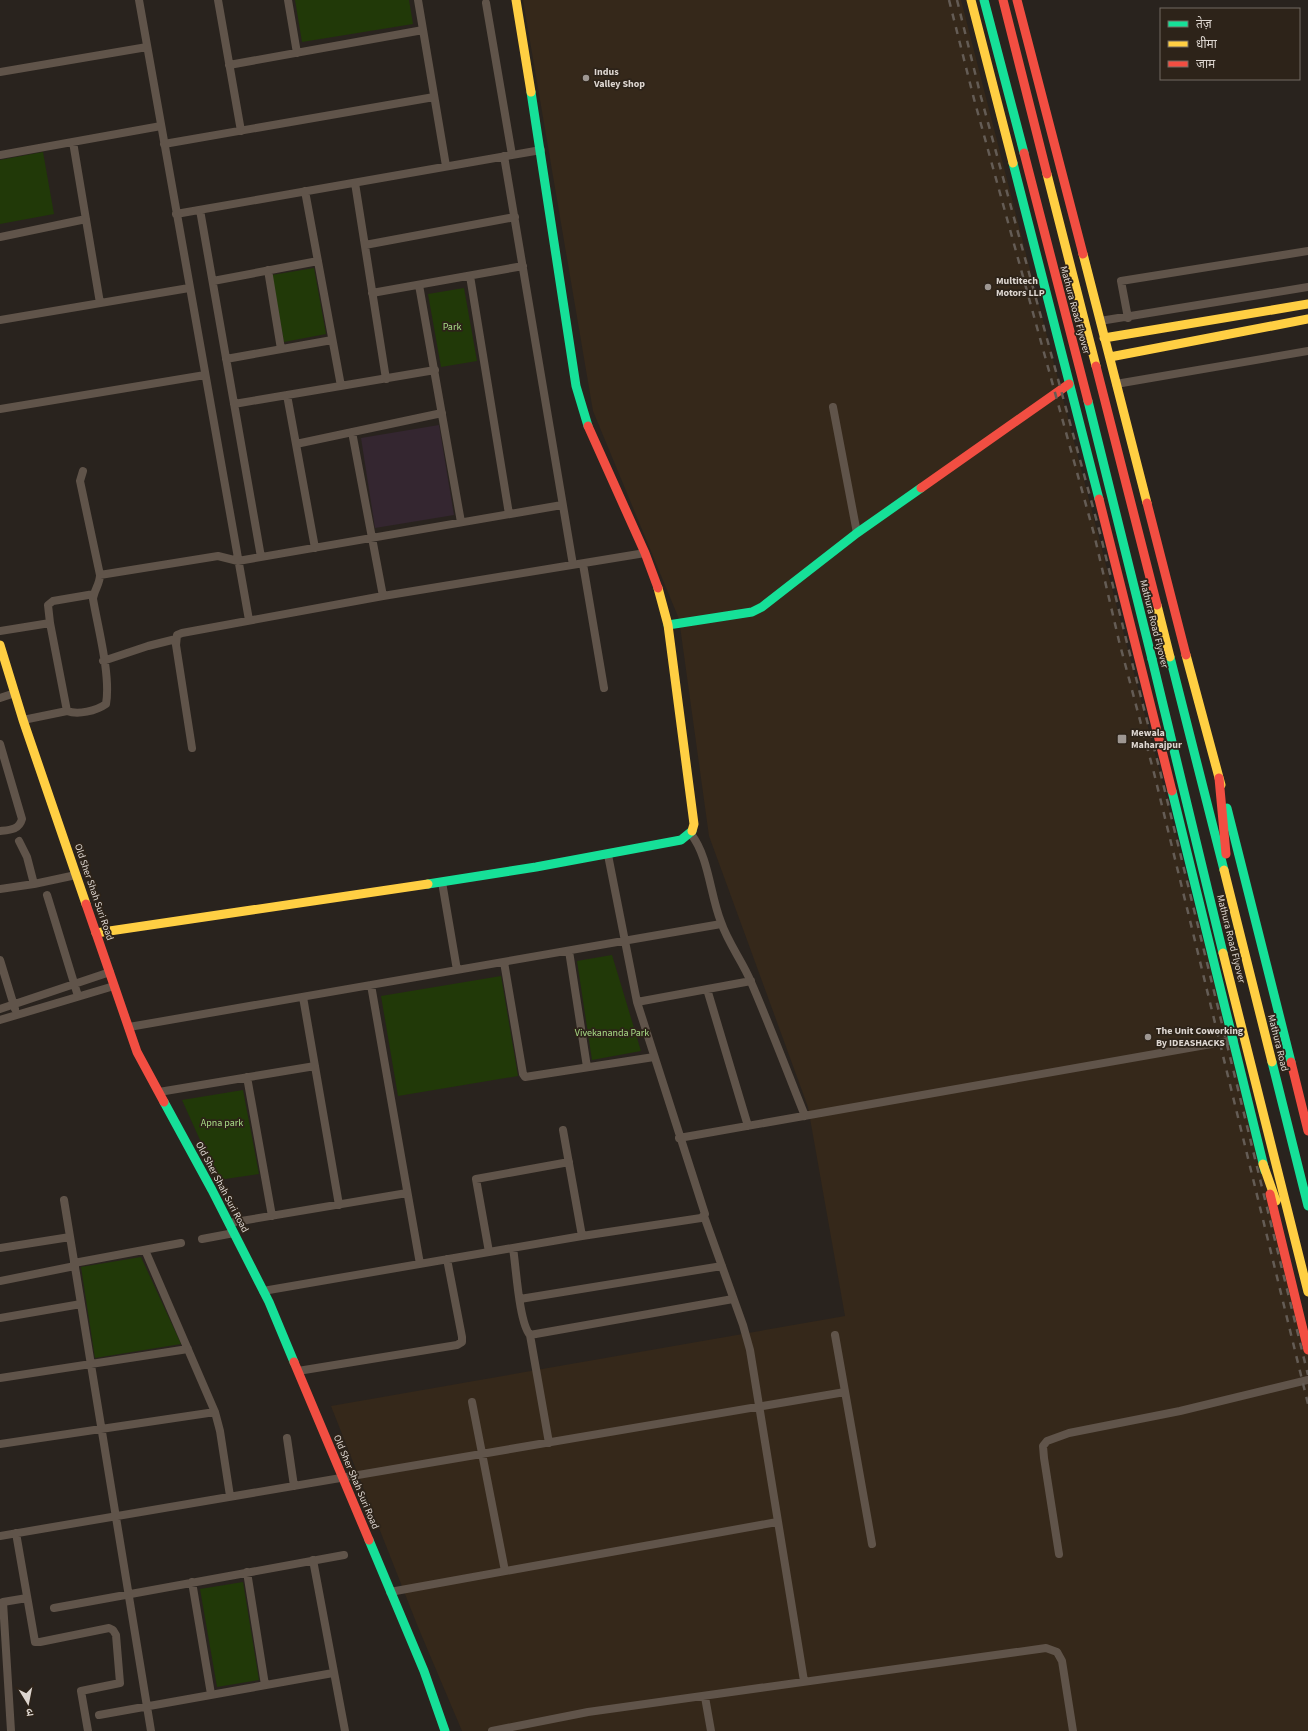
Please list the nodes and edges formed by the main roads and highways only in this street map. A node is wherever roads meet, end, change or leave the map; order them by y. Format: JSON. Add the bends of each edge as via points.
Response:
{"nodes":[{"id":1,"x":516,"y":0,"type":"edge"},
{"id":2,"x":971,"y":0,"type":"edge"},
{"id":3,"x":984,"y":0,"type":"edge"},
{"id":4,"x":1003,"y":0,"type":"edge"},
{"id":5,"x":1017,"y":0,"type":"edge"},
{"id":6,"x":1080,"y":245,"type":"junction"},
{"id":7,"x":1036,"y":255,"type":"junction"},
{"id":8,"x":1308,"y":304,"type":"edge"},
{"id":9,"x":1308,"y":319,"type":"edge"},
{"id":10,"x":1104,"y":338,"type":"junction"},
{"id":11,"x":1110,"y":357,"type":"junction"},
{"id":12,"x":1069,"y":384,"type":"junction"},
{"id":13,"x":668,"y":625,"type":"junction"},
{"id":14,"x":0,"y":646,"type":"edge"},
{"id":15,"x":1219,"y":778,"type":"junction"},
{"id":16,"x":1227,"y":886,"type":"junction"},
{"id":17,"x":96,"y":933,"type":"junction"},
{"id":18,"x":1308,"y":1131,"type":"edge"},
{"id":19,"x":1263,"y":1164,"type":"junction"},
{"id":20,"x":1308,"y":1206,"type":"edge"},
{"id":21,"x":1299,"y":1255,"type":"junction"},
{"id":22,"x":1308,"y":1292,"type":"edge"},
{"id":23,"x":1308,"y":1350,"type":"edge"},
{"id":24,"x":444,"y":1731,"type":"edge"}],
"edges":[{"from":1,"to":13,"type":"main road","via":[[576,386],[591,435],[662,598]]},
{"from":2,"to":7,"type":"main road"},
{"from":3,"to":21,"type":"main road","name":"Mathura Road Flyover","bridge":true,"via":[[1082,377],[1241,1029]]},
{"from":4,"to":16,"type":"main road","name":"Mathura Road Flyover","bridge":true},
{"from":5,"to":6,"type":"main road"},
{"from":6,"to":7,"type":"main road"},
{"from":6,"to":10,"type":"main road"},
{"from":7,"to":12,"type":"main road"},
{"from":8,"to":10,"type":"main road"},
{"from":9,"to":11,"type":"main road"},
{"from":10,"to":11,"type":"main road"},
{"from":11,"to":15,"type":"main road"},
{"from":12,"to":13,"type":"main road","via":[[857,533],[762,608],[752,612]]},
{"from":12,"to":19,"type":"main road"},
{"from":13,"to":17,"type":"main road","via":[[694,824],[691,834],[681,840],[608,855],[442,882]]},
{"from":14,"to":17,"type":"main road","name":"Old Sher Shah Suri Road"},
{"from":15,"to":16,"type":"main road"},
{"from":15,"to":18,"type":"main road"},
{"from":16,"to":20,"type":"main road","name":"Mathura Road"},
{"from":17,"to":24,"type":"main road","name":"Old Sher Shah Suri Road","via":[[137,1052],[229,1223],[263,1291],[298,1371],[424,1672]]},
{"from":19,"to":21,"type":"main road","via":[[1286,1232]]},
{"from":19,"to":23,"type":"main road"},
{"from":21,"to":22,"type":"main road"}]}
